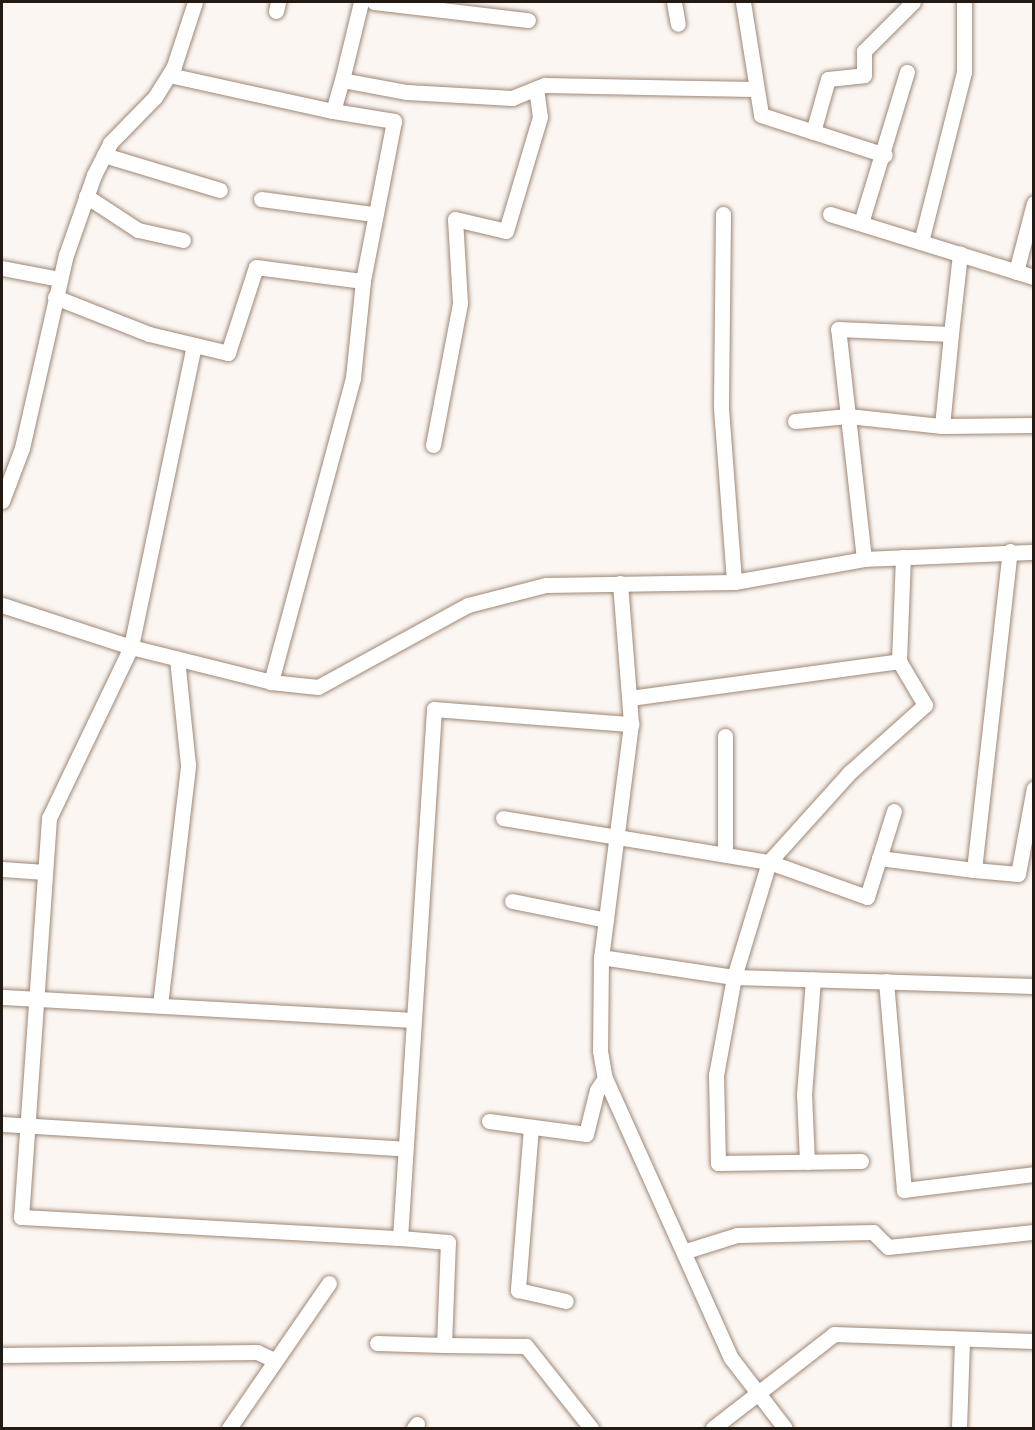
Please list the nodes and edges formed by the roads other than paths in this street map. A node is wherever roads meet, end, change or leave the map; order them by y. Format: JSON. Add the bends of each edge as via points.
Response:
{"nodes":[{"id":1,"x":195,"y":2,"type":"edge"},
{"id":2,"x":361,"y":2,"type":"edge"},
{"id":3,"x":374,"y":2,"type":"edge"},
{"id":4,"x":674,"y":2,"type":"edge"},
{"id":5,"x":743,"y":2,"type":"edge"},
{"id":6,"x":913,"y":2,"type":"edge"},
{"id":7,"x":964,"y":2,"type":"edge"},
{"id":8,"x":528,"y":20,"type":"dead end"},
{"id":9,"x":678,"y":24,"type":"dead end"},
{"id":10,"x":907,"y":72,"type":"dead end"},
{"id":11,"x":169,"y":75,"type":"junction"},
{"id":12,"x":342,"y":80,"type":"junction"},
{"id":13,"x":536,"y":89,"type":"junction"},
{"id":14,"x":755,"y":89,"type":"junction"},
{"id":15,"x":333,"y":111,"type":"junction"},
{"id":16,"x":813,"y":132,"type":"junction"},
{"id":17,"x":104,"y":155,"type":"junction"},
{"id":18,"x":885,"y":155,"type":"junction"},
{"id":19,"x":220,"y":190,"type":"dead end"},
{"id":20,"x":86,"y":196,"type":"junction"},
{"id":21,"x":261,"y":199,"type":"dead end"},
{"id":22,"x":1034,"y":203,"type":"edge"},
{"id":23,"x":374,"y":214,"type":"junction"},
{"id":24,"x":723,"y":214,"type":"dead end"},
{"id":25,"x":830,"y":214,"type":"dead end"},
{"id":26,"x":861,"y":223,"type":"junction"},
{"id":27,"x":183,"y":240,"type":"dead end"},
{"id":28,"x":921,"y":242,"type":"junction"},
{"id":29,"x":960,"y":254,"type":"junction"},
{"id":30,"x":2,"y":268,"type":"edge"},
{"id":31,"x":1016,"y":272,"type":"junction"},
{"id":32,"x":1034,"y":277,"type":"edge"},
{"id":33,"x":59,"y":279,"type":"junction"},
{"id":34,"x":363,"y":281,"type":"junction"},
{"id":35,"x":55,"y":297,"type":"junction"},
{"id":36,"x":951,"y":334,"type":"junction"},
{"id":37,"x":194,"y":345,"type":"junction"},
{"id":38,"x":848,"y":416,"type":"junction"},
{"id":39,"x":795,"y":422,"type":"dead end"},
{"id":40,"x":1034,"y":425,"type":"edge"},
{"id":41,"x":942,"y":426,"type":"junction"},
{"id":42,"x":433,"y":445,"type":"dead end"},
{"id":43,"x":2,"y":501,"type":"edge"},
{"id":44,"x":1010,"y":551,"type":"junction"},
{"id":45,"x":1034,"y":552,"type":"edge"},
{"id":46,"x":903,"y":557,"type":"junction"},
{"id":47,"x":864,"y":559,"type":"junction"},
{"id":48,"x":734,"y":582,"type":"junction"},
{"id":49,"x":620,"y":584,"type":"junction"},
{"id":50,"x":2,"y":605,"type":"edge"},
{"id":51,"x":131,"y":647,"type":"junction"},
{"id":52,"x":177,"y":659,"type":"junction"},
{"id":53,"x":899,"y":661,"type":"junction"},
{"id":54,"x":271,"y":682,"type":"junction"},
{"id":55,"x":630,"y":698,"type":"junction"},
{"id":56,"x":631,"y":724,"type":"junction"},
{"id":57,"x":725,"y":736,"type":"dead end"},
{"id":58,"x":1034,"y":788,"type":"edge"},
{"id":59,"x":894,"y":811,"type":"dead end"},
{"id":60,"x":503,"y":818,"type":"dead end"},
{"id":61,"x":619,"y":836,"type":"junction"},
{"id":62,"x":725,"y":854,"type":"junction"},
{"id":63,"x":879,"y":858,"type":"junction"},
{"id":64,"x":769,"y":862,"type":"junction"},
{"id":65,"x":2,"y":869,"type":"edge"},
{"id":66,"x":974,"y":870,"type":"junction"},
{"id":67,"x":45,"y":872,"type":"junction"},
{"id":68,"x":512,"y":901,"type":"dead end"},
{"id":69,"x":606,"y":920,"type":"junction"},
{"id":70,"x":601,"y":957,"type":"junction"},
{"id":71,"x":734,"y":977,"type":"junction"},
{"id":72,"x":813,"y":979,"type":"junction"},
{"id":73,"x":886,"y":981,"type":"junction"},
{"id":74,"x":1034,"y":986,"type":"edge"},
{"id":75,"x":2,"y":997,"type":"edge"},
{"id":76,"x":35,"y":1000,"type":"junction"},
{"id":77,"x":160,"y":1005,"type":"junction"},
{"id":78,"x":410,"y":1020,"type":"junction"},
{"id":79,"x":605,"y":1078,"type":"junction"},
{"id":80,"x":489,"y":1121,"type":"dead end"},
{"id":81,"x":2,"y":1124,"type":"edge"},
{"id":82,"x":27,"y":1126,"type":"junction"},
{"id":83,"x":531,"y":1127,"type":"junction"},
{"id":84,"x":405,"y":1149,"type":"junction"},
{"id":85,"x":861,"y":1161,"type":"dead end"},
{"id":86,"x":807,"y":1162,"type":"junction"},
{"id":87,"x":1034,"y":1174,"type":"edge"},
{"id":88,"x":1034,"y":1232,"type":"edge"},
{"id":89,"x":400,"y":1238,"type":"junction"},
{"id":90,"x":686,"y":1251,"type":"junction"},
{"id":91,"x":329,"y":1283,"type":"dead end"},
{"id":92,"x":566,"y":1301,"type":"dead end"},
{"id":93,"x":1034,"y":1341,"type":"edge"},
{"id":94,"x":377,"y":1343,"type":"dead end"},
{"id":95,"x":962,"y":1343,"type":"junction"},
{"id":96,"x":444,"y":1345,"type":"junction"},
{"id":97,"x":2,"y":1355,"type":"edge"},
{"id":98,"x":272,"y":1359,"type":"junction"},
{"id":99,"x":757,"y":1393,"type":"junction"},
{"id":100,"x":229,"y":1428,"type":"edge"},
{"id":101,"x":591,"y":1428,"type":"edge"},
{"id":102,"x":713,"y":1428,"type":"edge"},
{"id":103,"x":785,"y":1428,"type":"edge"},
{"id":104,"x":959,"y":1428,"type":"edge"}],
"edges":[{"from":1,"to":11,"type":"street","via":[[190,29]]},
{"from":2,"to":12,"type":"street"},
{"from":3,"to":8,"type":"street"},
{"from":4,"to":9,"type":"street"},
{"from":5,"to":14,"type":"street"},
{"from":6,"to":16,"type":"street","via":[[864,51],[864,75],[828,79]]},
{"from":7,"to":28,"type":"street","via":[[964,72]]},
{"from":10,"to":18,"type":"street"},
{"from":11,"to":15,"type":"street"},
{"from":11,"to":17,"type":"street"},
{"from":12,"to":13,"type":"street","via":[[407,92],[512,98]]},
{"from":12,"to":15,"type":"street"},
{"from":13,"to":14,"type":"street"},
{"from":13,"to":42,"type":"street","via":[[540,117],[506,231],[454,219],[460,303]]},
{"from":14,"to":16,"type":"street","via":[[761,115]]},
{"from":15,"to":23,"type":"street","via":[[394,121]]},
{"from":16,"to":18,"type":"street"},
{"from":17,"to":19,"type":"street"},
{"from":17,"to":20,"type":"street"},
{"from":18,"to":26,"type":"street"},
{"from":20,"to":27,"type":"street","via":[[138,230]]},
{"from":20,"to":33,"type":"street"},
{"from":21,"to":23,"type":"street"},
{"from":22,"to":31,"type":"street"},
{"from":23,"to":34,"type":"street"},
{"from":24,"to":48,"type":"street","via":[[721,408]]},
{"from":25,"to":26,"type":"street"},
{"from":26,"to":28,"type":"street"},
{"from":28,"to":29,"type":"street"},
{"from":29,"to":31,"type":"street"},
{"from":29,"to":36,"type":"street"},
{"from":30,"to":33,"type":"street"},
{"from":31,"to":32,"type":"street"},
{"from":33,"to":35,"type":"street"},
{"from":34,"to":37,"type":"street","via":[[256,267],[228,353]]},
{"from":34,"to":54,"type":"street","via":[[352,378]]},
{"from":35,"to":37,"type":"street","via":[[149,334]]},
{"from":35,"to":43,"type":"street","via":[[22,448]]},
{"from":36,"to":38,"type":"street","via":[[838,329]]},
{"from":36,"to":41,"type":"street"},
{"from":37,"to":51,"type":"street"},
{"from":38,"to":39,"type":"street"},
{"from":38,"to":41,"type":"street"},
{"from":38,"to":47,"type":"street"},
{"from":40,"to":41,"type":"street"},
{"from":44,"to":45,"type":"street"},
{"from":44,"to":46,"type":"street"},
{"from":44,"to":66,"type":"street"},
{"from":46,"to":47,"type":"street"},
{"from":46,"to":53,"type":"street"},
{"from":47,"to":48,"type":"street"},
{"from":48,"to":49,"type":"street"},
{"from":49,"to":54,"type":"street","via":[[546,585],[468,605],[318,687]]},
{"from":49,"to":55,"type":"street"},
{"from":50,"to":51,"type":"street"},
{"from":51,"to":52,"type":"street"},
{"from":51,"to":67,"type":"street","via":[[51,805]]},
{"from":52,"to":54,"type":"street"},
{"from":52,"to":77,"type":"street","via":[[188,765]]},
{"from":53,"to":55,"type":"street"},
{"from":53,"to":64,"type":"street","via":[[925,705],[849,773]]},
{"from":55,"to":56,"type":"street"},
{"from":56,"to":61,"type":"street"},
{"from":56,"to":78,"type":"street","via":[[434,709]]},
{"from":57,"to":62,"type":"street"},
{"from":58,"to":66,"type":"street","via":[[1018,874]]},
{"from":59,"to":63,"type":"street"},
{"from":60,"to":61,"type":"street"},
{"from":61,"to":62,"type":"street"},
{"from":61,"to":69,"type":"street"},
{"from":62,"to":64,"type":"street"},
{"from":63,"to":64,"type":"street","via":[[867,897]]},
{"from":63,"to":66,"type":"street"},
{"from":64,"to":71,"type":"street"},
{"from":65,"to":67,"type":"street"},
{"from":67,"to":76,"type":"street"},
{"from":68,"to":69,"type":"street"},
{"from":69,"to":70,"type":"street"},
{"from":70,"to":71,"type":"street"},
{"from":70,"to":79,"type":"street","via":[[599,1028]]},
{"from":71,"to":72,"type":"street"},
{"from":71,"to":86,"type":"street","via":[[716,1075],[716,1159],[722,1165]]},
{"from":72,"to":73,"type":"street"},
{"from":72,"to":86,"type":"street","via":[[804,1094]]},
{"from":73,"to":74,"type":"street"},
{"from":73,"to":87,"type":"street","via":[[904,1190]]},
{"from":75,"to":76,"type":"street"},
{"from":76,"to":77,"type":"street"},
{"from":76,"to":82,"type":"street"},
{"from":77,"to":78,"type":"street"},
{"from":78,"to":84,"type":"street"},
{"from":79,"to":83,"type":"street","via":[[594,1097],[590,1132]]},
{"from":79,"to":90,"type":"street"},
{"from":80,"to":83,"type":"street"},
{"from":81,"to":82,"type":"street"},
{"from":82,"to":84,"type":"street"},
{"from":82,"to":89,"type":"street","via":[[21,1217]]},
{"from":83,"to":92,"type":"street","via":[[518,1290]]},
{"from":84,"to":89,"type":"street"},
{"from":85,"to":86,"type":"street"},
{"from":88,"to":90,"type":"street","via":[[888,1246],[873,1232],[737,1235]]},
{"from":89,"to":96,"type":"street","via":[[448,1242]]},
{"from":90,"to":99,"type":"street","via":[[731,1358]]},
{"from":91,"to":98,"type":"street"},
{"from":93,"to":95,"type":"street"},
{"from":94,"to":96,"type":"street"},
{"from":95,"to":99,"type":"street","via":[[834,1334]]},
{"from":95,"to":104,"type":"street"},
{"from":96,"to":101,"type":"street","via":[[526,1346]]},
{"from":97,"to":98,"type":"street","via":[[257,1352]]},
{"from":98,"to":100,"type":"street","via":[[272,1368]]},
{"from":99,"to":102,"type":"street"},
{"from":99,"to":103,"type":"street"}]}
